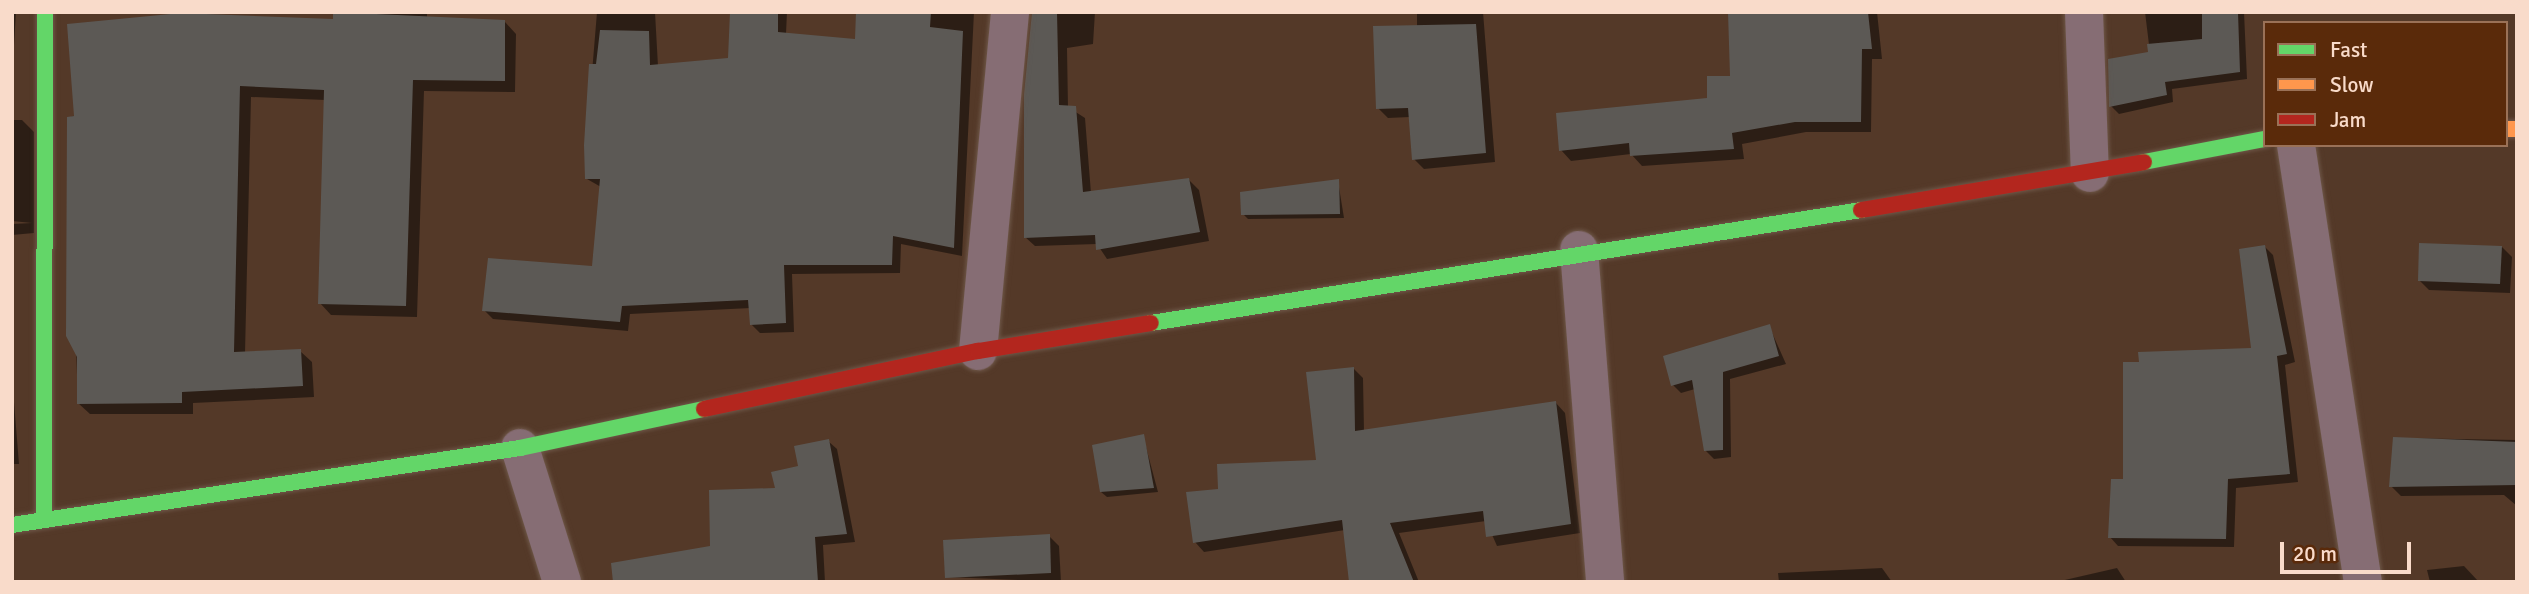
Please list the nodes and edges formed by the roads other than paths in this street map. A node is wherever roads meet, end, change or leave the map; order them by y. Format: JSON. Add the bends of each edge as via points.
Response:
{"nodes":[{"id":1,"x":45,"y":12,"type":"edge"},
{"id":2,"x":1010,"y":12,"type":"edge"},
{"id":3,"x":2084,"y":12,"type":"edge"},
{"id":4,"x":2263,"y":139,"type":"edge"},
{"id":5,"x":2296,"y":147,"type":"edge"},
{"id":6,"x":2090,"y":173,"type":"junction"},
{"id":7,"x":1579,"y":250,"type":"junction"},
{"id":8,"x":978,"y":351,"type":"junction"},
{"id":9,"x":520,"y":447,"type":"junction"},
{"id":10,"x":44,"y":520,"type":"junction"},
{"id":11,"x":12,"y":525,"type":"edge"},
{"id":12,"x":562,"y":582,"type":"edge"},
{"id":13,"x":1605,"y":582,"type":"edge"},
{"id":14,"x":2363,"y":582,"type":"edge"}],
"edges":[{"from":1,"to":10,"type":"street"},
{"from":2,"to":8,"type":"street"},
{"from":3,"to":6,"type":"street"},
{"from":4,"to":6,"type":"street"},
{"from":5,"to":14,"type":"street"},
{"from":6,"to":7,"type":"street"},
{"from":7,"to":8,"type":"street"},
{"from":7,"to":13,"type":"street"},
{"from":8,"to":9,"type":"street"},
{"from":9,"to":10,"type":"street"},
{"from":9,"to":12,"type":"street"},
{"from":10,"to":11,"type":"street"}]}
